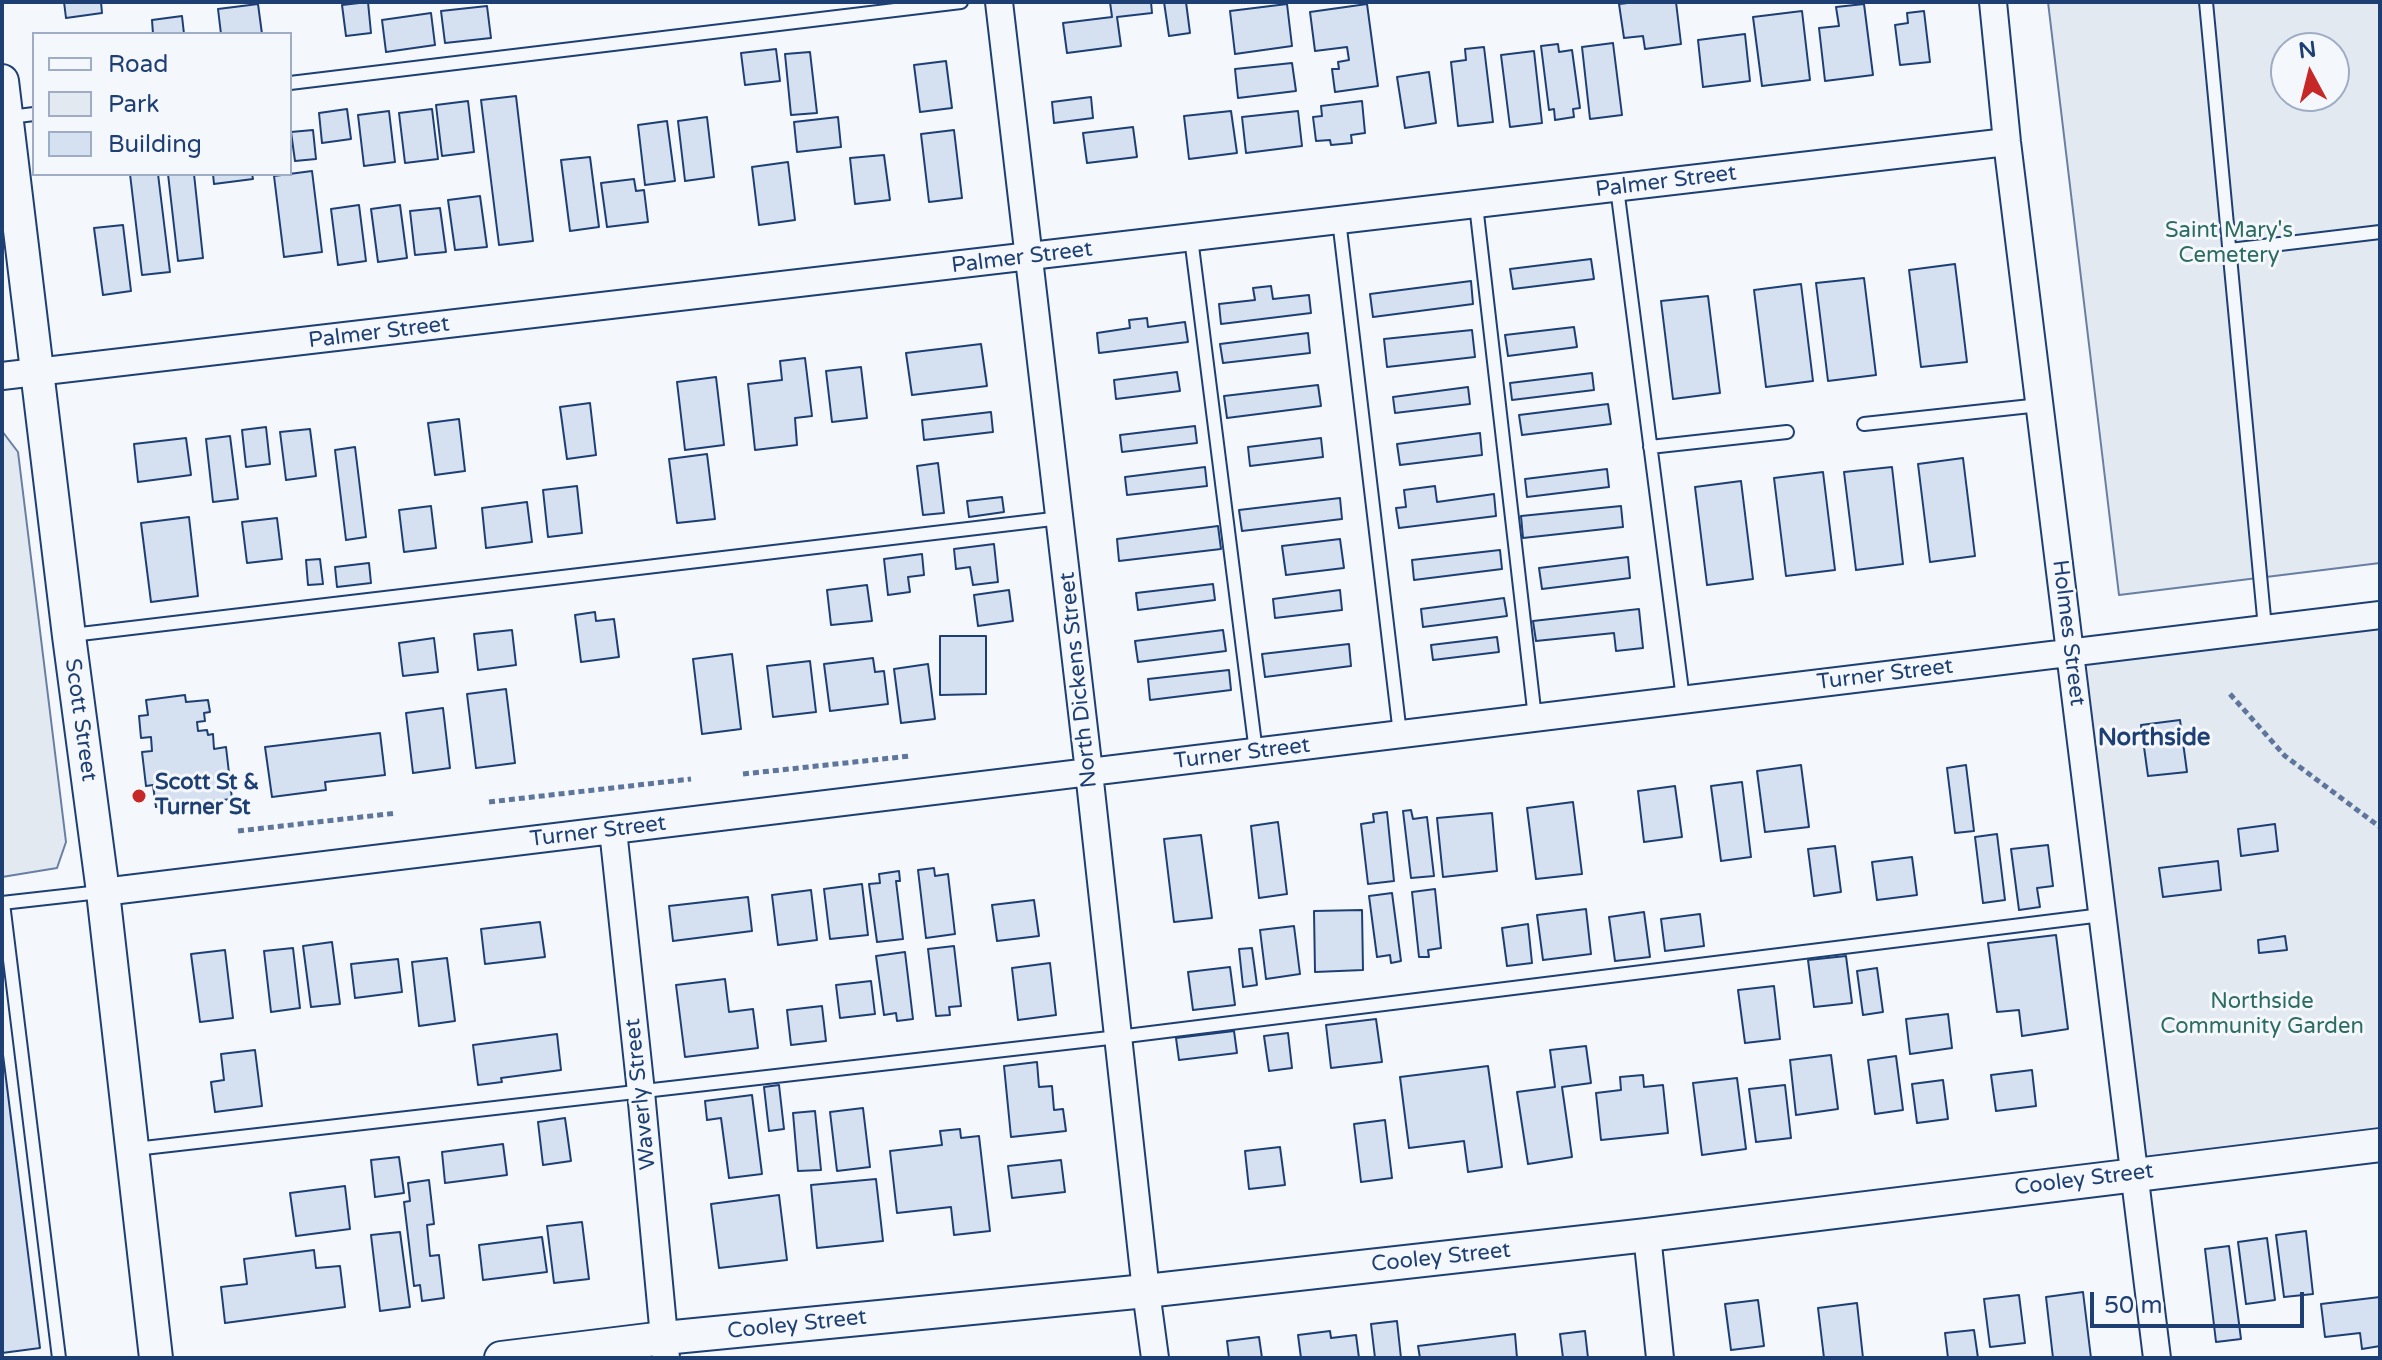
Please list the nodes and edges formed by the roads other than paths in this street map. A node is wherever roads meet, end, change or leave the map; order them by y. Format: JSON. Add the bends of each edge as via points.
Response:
{"nodes":[{"id":1,"x":961,"y":2,"type":"edge"},
{"id":2,"x":999,"y":2,"type":"edge"},
{"id":3,"x":1993,"y":2,"type":"edge"},
{"id":4,"x":2206,"y":2,"type":"edge"},
{"id":5,"x":2,"y":81,"type":"edge"},
{"id":6,"x":292,"y":83,"type":"edge"},
{"id":7,"x":20,"y":116,"type":"edge"},
{"id":8,"x":2007,"y":142,"type":"junction"},
{"id":9,"x":1617,"y":188,"type":"junction"},
{"id":10,"x":1476,"y":205,"type":"junction"},
{"id":11,"x":1339,"y":220,"type":"junction"},
{"id":12,"x":2380,"y":232,"type":"edge"},
{"id":13,"x":1191,"y":238,"type":"junction"},
{"id":14,"x":2230,"y":250,"type":"junction"},
{"id":15,"x":1031,"y":257,"type":"junction"},
{"id":16,"x":37,"y":373,"type":"junction"},
{"id":17,"x":2,"y":376,"type":"edge"},
{"id":18,"x":2040,"y":405,"type":"junction"},
{"id":19,"x":1864,"y":424,"type":"dead end"},
{"id":20,"x":1787,"y":432,"type":"dead end"},
{"id":21,"x":1650,"y":447,"type":"junction"},
{"id":22,"x":1061,"y":518,"type":"junction"},
{"id":23,"x":2380,"y":615,"type":"edge"},
{"id":24,"x":2265,"y":628,"type":"junction"},
{"id":25,"x":69,"y":636,"type":"junction"},
{"id":26,"x":2070,"y":652,"type":"junction"},
{"id":27,"x":1683,"y":699,"type":"junction"},
{"id":28,"x":1535,"y":718,"type":"junction"},
{"id":29,"x":1400,"y":734,"type":"junction"},
{"id":30,"x":1256,"y":752,"type":"junction"},
{"id":31,"x":1089,"y":772,"type":"junction"},
{"id":32,"x":613,"y":830,"type":"junction"},
{"id":33,"x":103,"y":892,"type":"junction"},
{"id":34,"x":2,"y":903,"type":"edge"},
{"id":35,"x":2102,"y":915,"type":"junction"},
{"id":36,"x":1118,"y":1037,"type":"junction"},
{"id":37,"x":641,"y":1092,"type":"junction"},
{"id":38,"x":2380,"y":1145,"type":"edge"},
{"id":39,"x":131,"y":1149,"type":"junction"},
{"id":40,"x":2135,"y":1174,"type":"junction"},
{"id":41,"x":1647,"y":1235,"type":"junction"},
{"id":42,"x":1146,"y":1291,"type":"junction"},
{"id":43,"x":665,"y":1348,"type":"edge"},
{"id":44,"x":59,"y":1358,"type":"edge"},
{"id":45,"x":156,"y":1358,"type":"edge"},
{"id":46,"x":501,"y":1358,"type":"edge"},
{"id":47,"x":1155,"y":1358,"type":"edge"},
{"id":48,"x":1660,"y":1358,"type":"edge"},
{"id":49,"x":2157,"y":1358,"type":"edge"}],
"edges":[{"from":1,"to":6,"type":"lane"},
{"from":2,"to":15,"type":"street","name":"North Dickens Street"},
{"from":3,"to":8,"type":"street","name":"Holmes Street"},
{"from":4,"to":14,"type":"lane"},
{"from":5,"to":7,"type":"street","name":"Scott Street"},
{"from":7,"to":16,"type":"street","name":"Scott Street"},
{"from":8,"to":9,"type":"street","name":"Palmer Street"},
{"from":8,"to":18,"type":"street","name":"Holmes Street"},
{"from":9,"to":10,"type":"street","name":"Palmer Street"},
{"from":9,"to":21,"type":"lane"},
{"from":10,"to":11,"type":"street","name":"Palmer Street"},
{"from":10,"to":28,"type":"lane"},
{"from":11,"to":13,"type":"street","name":"Palmer Street"},
{"from":11,"to":29,"type":"lane"},
{"from":12,"to":14,"type":"lane"},
{"from":13,"to":15,"type":"street","name":"Palmer Street"},
{"from":13,"to":30,"type":"lane"},
{"from":14,"to":24,"type":"lane"},
{"from":15,"to":16,"type":"street","name":"Palmer Street"},
{"from":15,"to":22,"type":"street","name":"North Dickens Street"},
{"from":16,"to":17,"type":"street","name":"Palmer Street"},
{"from":16,"to":25,"type":"street","name":"Scott Street"},
{"from":18,"to":19,"type":"lane"},
{"from":18,"to":26,"type":"street","name":"Holmes Street"},
{"from":20,"to":21,"type":"lane"},
{"from":21,"to":27,"type":"lane"},
{"from":22,"to":25,"type":"lane"},
{"from":22,"to":31,"type":"street","name":"North Dickens Street"},
{"from":23,"to":24,"type":"street","name":"Turner Street"},
{"from":24,"to":26,"type":"street","name":"Turner Street"},
{"from":25,"to":33,"type":"street","name":"Scott Street"},
{"from":26,"to":27,"type":"street","name":"Turner Street"},
{"from":26,"to":35,"type":"street","name":"Holmes Street"},
{"from":27,"to":28,"type":"street","name":"Turner Street"},
{"from":28,"to":29,"type":"street","name":"Turner Street"},
{"from":29,"to":30,"type":"street","name":"Turner Street"},
{"from":30,"to":31,"type":"street","name":"Turner Street"},
{"from":31,"to":32,"type":"street","name":"Turner Street"},
{"from":31,"to":36,"type":"street","name":"North Dickens Street"},
{"from":32,"to":33,"type":"street","name":"Turner Street"},
{"from":32,"to":37,"type":"street","name":"Waverly Street"},
{"from":33,"to":34,"type":"lane"},
{"from":33,"to":39,"type":"street","name":"Scott Street"},
{"from":34,"to":44,"type":"lane"},
{"from":35,"to":36,"type":"lane"},
{"from":35,"to":40,"type":"street","name":"Holmes Street"},
{"from":36,"to":37,"type":"lane"},
{"from":36,"to":42,"type":"street","name":"North Dickens Street"},
{"from":37,"to":39,"type":"lane"},
{"from":37,"to":43,"type":"street","name":"Waverly Street"},
{"from":38,"to":40,"type":"street","name":"Cooley Street"},
{"from":39,"to":45,"type":"street","name":"Scott Street"},
{"from":40,"to":41,"type":"street","name":"Cooley Street"},
{"from":40,"to":49,"type":"street","name":"Holmes Street"},
{"from":41,"to":42,"type":"street","name":"Cooley Street"},
{"from":41,"to":48,"type":"street"},
{"from":42,"to":43,"type":"street","name":"Cooley Street"},
{"from":42,"to":47,"type":"street","name":"North Dickens Street"},
{"from":43,"to":46,"type":"street","name":"Cooley Street"}]}
